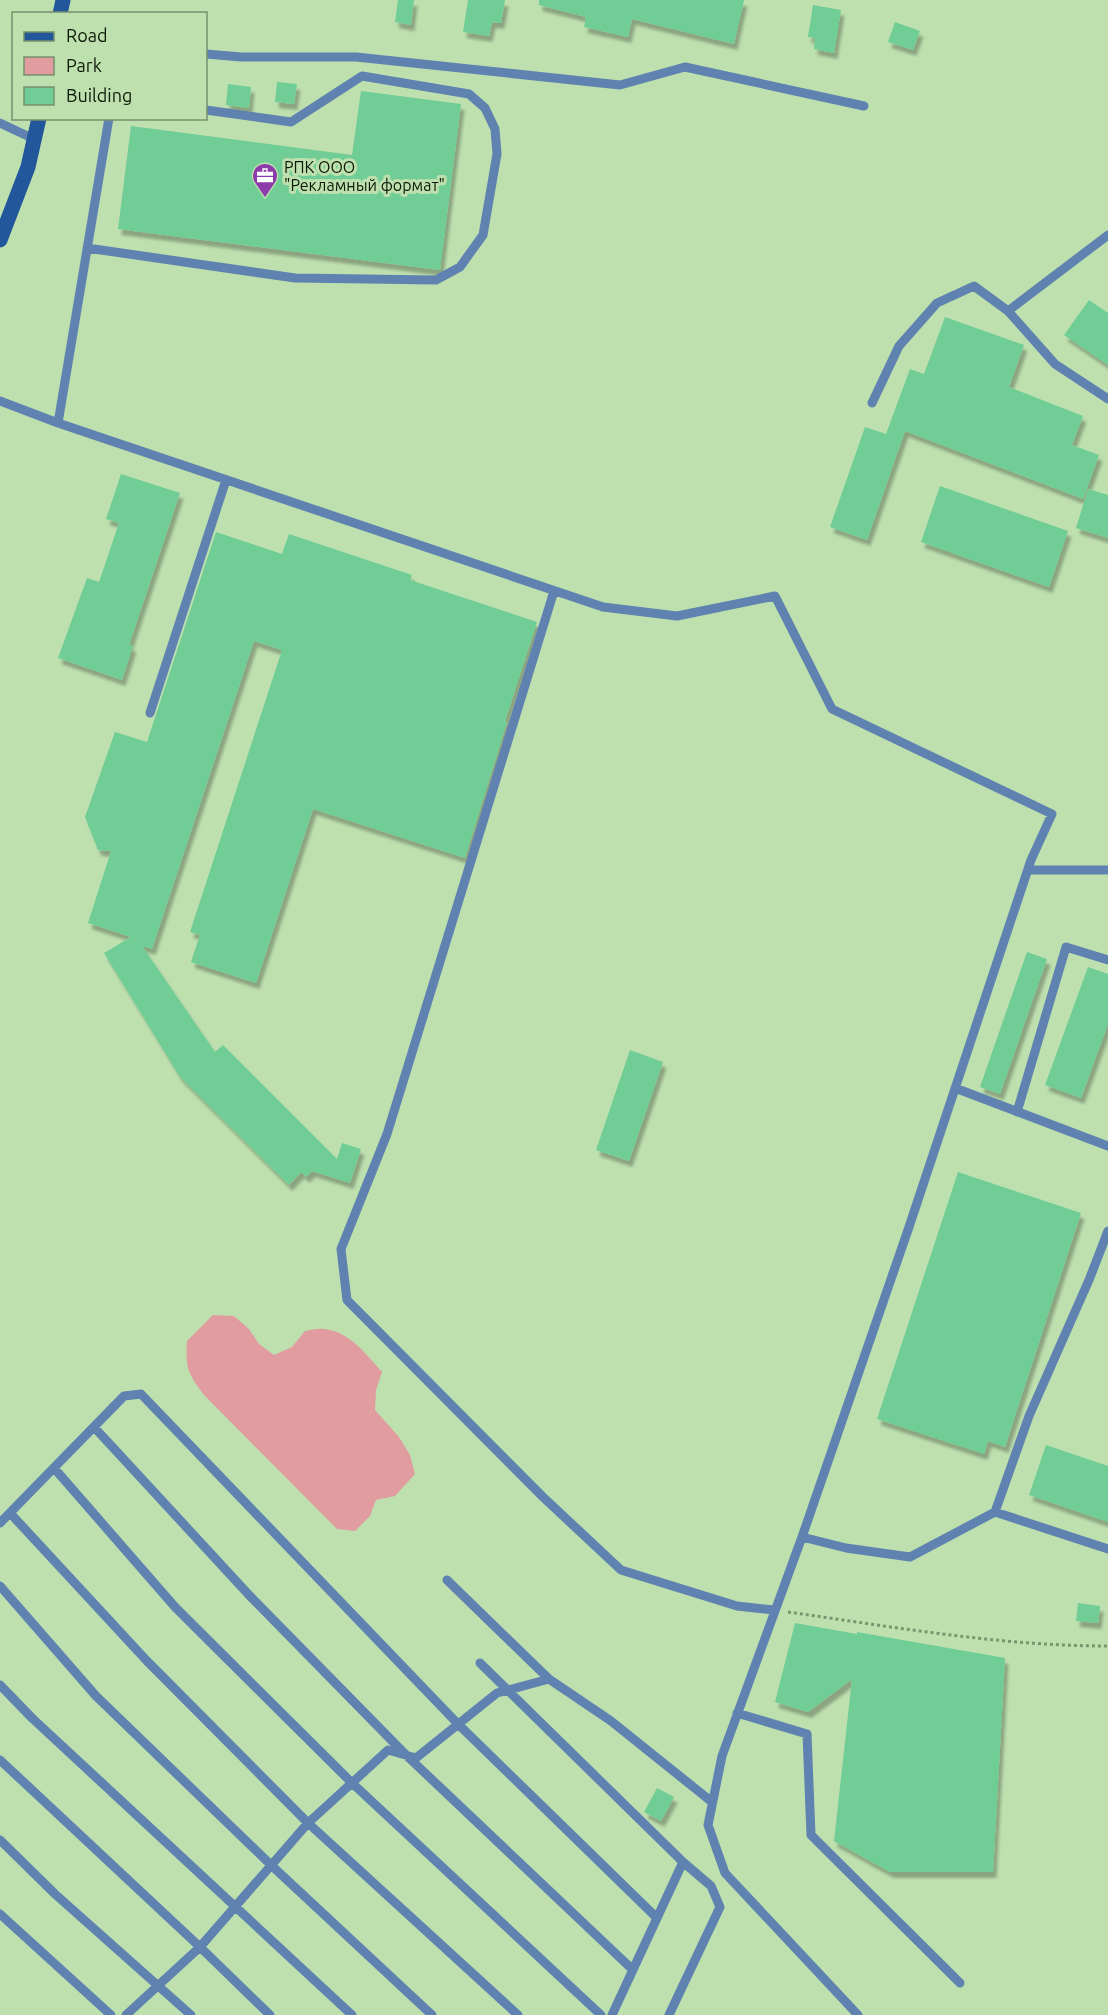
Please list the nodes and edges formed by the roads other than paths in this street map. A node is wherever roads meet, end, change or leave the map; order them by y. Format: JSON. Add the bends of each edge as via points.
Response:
{"nodes":[{"id":1,"x":207,"y":54,"type":"edge"},
{"id":2,"x":864,"y":106,"type":"dead end"},
{"id":3,"x":207,"y":110,"type":"edge"},
{"id":4,"x":39,"y":120,"type":"edge"},
{"id":5,"x":109,"y":120,"type":"edge"},
{"id":6,"x":0,"y":123,"type":"edge"},
{"id":7,"x":34,"y":139,"type":"junction"},
{"id":8,"x":1108,"y":235,"type":"edge"},
{"id":9,"x":0,"y":240,"type":"edge"},
{"id":10,"x":87,"y":249,"type":"junction"},
{"id":11,"x":1008,"y":311,"type":"junction"},
{"id":12,"x":1108,"y":399,"type":"edge"},
{"id":13,"x":0,"y":401,"type":"edge"},
{"id":14,"x":872,"y":403,"type":"dead end"},
{"id":15,"x":57,"y":423,"type":"junction"},
{"id":16,"x":226,"y":480,"type":"junction"},
{"id":17,"x":554,"y":591,"type":"junction"},
{"id":18,"x":150,"y":713,"type":"dead end"},
{"id":19,"x":1028,"y":870,"type":"junction"},
{"id":20,"x":1108,"y":870,"type":"edge"},
{"id":21,"x":1108,"y":960,"type":"edge"},
{"id":22,"x":955,"y":1088,"type":"junction"},
{"id":23,"x":1017,"y":1112,"type":"junction"},
{"id":24,"x":1108,"y":1146,"type":"edge"},
{"id":25,"x":1108,"y":1231,"type":"edge"},
{"id":26,"x":94,"y":1427,"type":"junction"},
{"id":27,"x":54,"y":1468,"type":"junction"},
{"id":28,"x":995,"y":1512,"type":"junction"},
{"id":29,"x":10,"y":1513,"type":"junction"},
{"id":30,"x":0,"y":1523,"type":"edge"},
{"id":31,"x":802,"y":1537,"type":"junction"},
{"id":32,"x":1108,"y":1549,"type":"edge"},
{"id":33,"x":447,"y":1580,"type":"dead end"},
{"id":34,"x":0,"y":1586,"type":"edge"},
{"id":35,"x":774,"y":1610,"type":"junction"},
{"id":36,"x":480,"y":1663,"type":"dead end"},
{"id":37,"x":549,"y":1679,"type":"junction"},
{"id":38,"x":0,"y":1685,"type":"edge"},
{"id":39,"x":508,"y":1690,"type":"junction"},
{"id":40,"x":737,"y":1713,"type":"junction"},
{"id":41,"x":458,"y":1724,"type":"junction"},
{"id":42,"x":406,"y":1755,"type":"junction"},
{"id":43,"x":0,"y":1760,"type":"edge"},
{"id":44,"x":352,"y":1783,"type":"junction"},
{"id":45,"x":712,"y":1802,"type":"junction"},
{"id":46,"x":308,"y":1823,"type":"junction"},
{"id":47,"x":0,"y":1840,"type":"edge"},
{"id":48,"x":683,"y":1862,"type":"junction"},
{"id":49,"x":272,"y":1865,"type":"junction"},
{"id":50,"x":236,"y":1906,"type":"junction"},
{"id":51,"x":0,"y":1914,"type":"edge"},
{"id":52,"x":657,"y":1918,"type":"junction"},
{"id":53,"x":200,"y":1947,"type":"junction"},
{"id":54,"x":633,"y":1970,"type":"junction"},
{"id":55,"x":960,"y":1983,"type":"dead end"},
{"id":56,"x":159,"y":1985,"type":"junction"},
{"id":57,"x":111,"y":2015,"type":"edge"},
{"id":58,"x":126,"y":2015,"type":"edge"},
{"id":59,"x":191,"y":2015,"type":"edge"},
{"id":60,"x":270,"y":2015,"type":"edge"},
{"id":61,"x":352,"y":2015,"type":"edge"},
{"id":62,"x":432,"y":2015,"type":"edge"},
{"id":63,"x":518,"y":2015,"type":"edge"},
{"id":64,"x":600,"y":2015,"type":"edge"},
{"id":65,"x":612,"y":2015,"type":"edge"},
{"id":66,"x":669,"y":2015,"type":"edge"},
{"id":67,"x":858,"y":2015,"type":"edge"}],
"edges":[{"from":1,"to":2,"type":"lane","via":[[356,57],[621,85],[686,67]]},
{"from":3,"to":10,"type":"lane","via":[[291,122],[362,76],[469,94],[484,108],[495,129],[497,154],[483,235],[459,267],[436,280],[294,278]]},
{"from":4,"to":7,"type":"street"},
{"from":5,"to":10,"type":"lane"},
{"from":6,"to":7,"type":"lane"},
{"from":7,"to":9,"type":"street","via":[[28,167]]},
{"from":8,"to":11,"type":"lane"},
{"from":10,"to":15,"type":"lane"},
{"from":11,"to":12,"type":"lane","via":[[1055,364]]},
{"from":11,"to":14,"type":"lane","via":[[974,286],[937,303],[898,346]]},
{"from":13,"to":15,"type":"lane"},
{"from":15,"to":16,"type":"lane"},
{"from":16,"to":17,"type":"lane"},
{"from":16,"to":18,"type":"lane"},
{"from":17,"to":19,"type":"lane","via":[[603,607],[677,616],[775,596],[832,709],[1052,814]]},
{"from":17,"to":35,"type":"lane","via":[[387,1134],[341,1249],[347,1300],[621,1570],[737,1606]]},
{"from":19,"to":20,"type":"lane"},
{"from":19,"to":22,"type":"lane"},
{"from":21,"to":23,"type":"lane","via":[[1066,947]]},
{"from":22,"to":23,"type":"lane"},
{"from":22,"to":31,"type":"lane"},
{"from":23,"to":24,"type":"lane"},
{"from":25,"to":28,"type":"lane","via":[[1029,1416]]},
{"from":26,"to":27,"type":"lane"},
{"from":26,"to":41,"type":"lane","via":[[124,1396],[141,1394]]},
{"from":26,"to":42,"type":"lane","via":[[249,1595]]},
{"from":27,"to":29,"type":"lane"},
{"from":27,"to":44,"type":"lane","via":[[175,1607]]},
{"from":28,"to":31,"type":"lane","via":[[910,1557]]},
{"from":28,"to":32,"type":"lane"},
{"from":29,"to":30,"type":"lane"},
{"from":29,"to":46,"type":"lane","via":[[147,1662]]},
{"from":31,"to":35,"type":"lane"},
{"from":33,"to":37,"type":"lane"},
{"from":34,"to":49,"type":"lane","via":[[96,1696]]},
{"from":35,"to":40,"type":"lane"},
{"from":36,"to":39,"type":"lane"},
{"from":37,"to":39,"type":"lane"},
{"from":37,"to":45,"type":"lane","via":[[611,1721]]},
{"from":38,"to":50,"type":"lane"},
{"from":39,"to":41,"type":"lane","via":[[497,1693]]},
{"from":39,"to":48,"type":"lane"},
{"from":40,"to":45,"type":"lane"},
{"from":40,"to":55,"type":"lane","via":[[807,1734],[811,1835]]},
{"from":41,"to":42,"type":"lane","via":[[416,1758]]},
{"from":41,"to":52,"type":"lane"},
{"from":42,"to":44,"type":"lane","via":[[388,1750]]},
{"from":42,"to":54,"type":"lane"},
{"from":43,"to":53,"type":"lane"},
{"from":44,"to":46,"type":"lane"},
{"from":44,"to":64,"type":"lane"},
{"from":45,"to":67,"type":"lane","via":[[708,1825],[725,1873]]},
{"from":46,"to":49,"type":"lane"},
{"from":46,"to":63,"type":"lane"},
{"from":47,"to":56,"type":"lane"},
{"from":48,"to":52,"type":"lane"},
{"from":48,"to":66,"type":"lane","via":[[711,1886],[720,1906]]},
{"from":49,"to":50,"type":"lane"},
{"from":49,"to":62,"type":"lane"},
{"from":50,"to":53,"type":"lane"},
{"from":50,"to":61,"type":"lane"},
{"from":51,"to":57,"type":"lane"},
{"from":52,"to":54,"type":"lane"},
{"from":53,"to":56,"type":"lane"},
{"from":53,"to":60,"type":"lane"},
{"from":54,"to":65,"type":"lane"},
{"from":56,"to":58,"type":"lane"},
{"from":56,"to":59,"type":"lane"}]}
